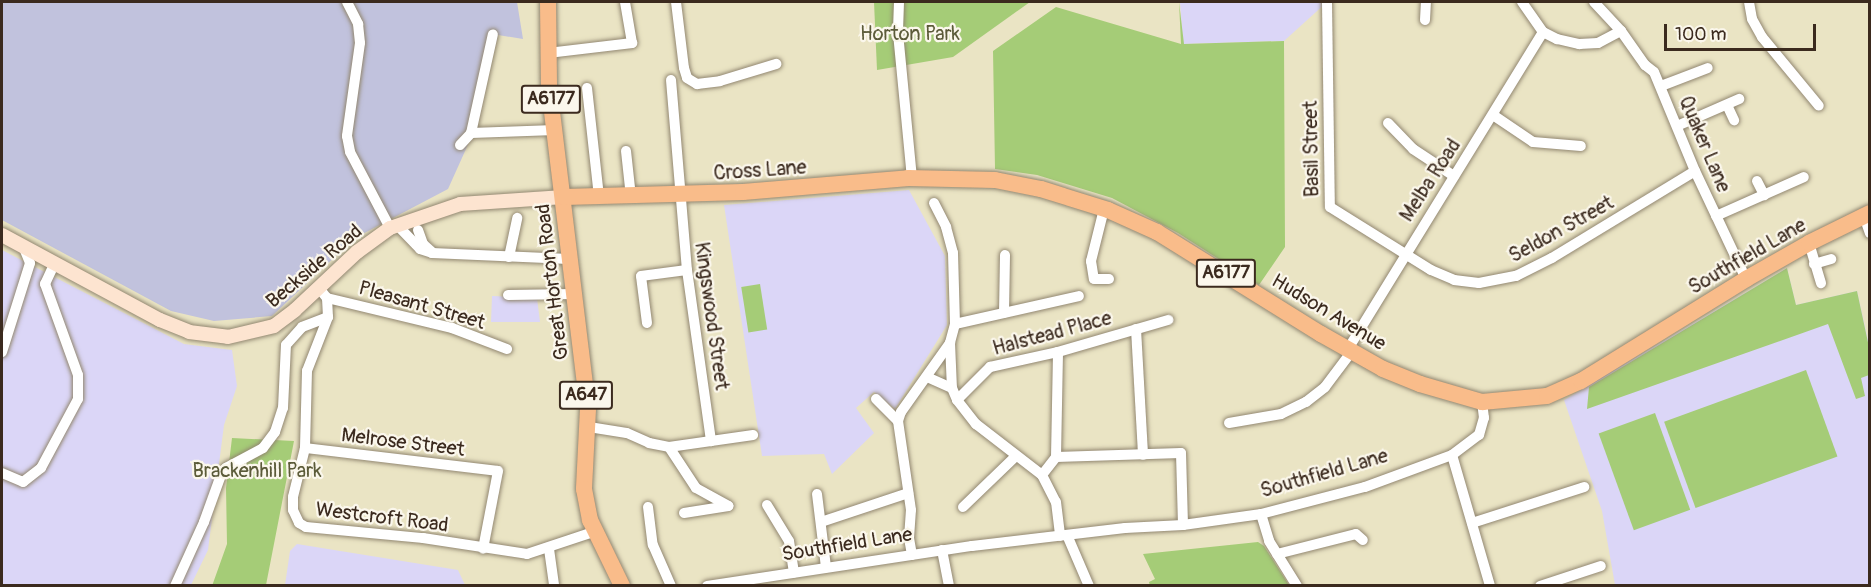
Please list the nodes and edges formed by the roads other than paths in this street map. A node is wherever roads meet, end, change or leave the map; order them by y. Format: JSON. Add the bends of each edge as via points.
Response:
{"nodes":[{"id":1,"x":347,"y":2,"type":"edge"},
{"id":2,"x":548,"y":2,"type":"edge"},
{"id":3,"x":625,"y":2,"type":"edge"},
{"id":4,"x":676,"y":2,"type":"edge"},
{"id":5,"x":1327,"y":2,"type":"edge"},
{"id":6,"x":1426,"y":2,"type":"edge"},
{"id":7,"x":1522,"y":2,"type":"edge"},
{"id":8,"x":1594,"y":2,"type":"edge"},
{"id":9,"x":1749,"y":2,"type":"edge"},
{"id":10,"x":900,"y":3,"type":"edge"},
{"id":11,"x":1425,"y":20,"type":"dead end"},
{"id":12,"x":1621,"y":31,"type":"junction"},
{"id":13,"x":1543,"y":32,"type":"junction"},
{"id":14,"x":493,"y":34,"type":"dead end"},
{"id":15,"x":548,"y":53,"type":"junction"},
{"id":16,"x":776,"y":64,"type":"dead end"},
{"id":17,"x":1708,"y":68,"type":"dead end"},
{"id":18,"x":671,"y":80,"type":"dead end"},
{"id":19,"x":1661,"y":86,"type":"junction"},
{"id":20,"x":587,"y":88,"type":"dead end"},
{"id":21,"x":1739,"y":99,"type":"dead end"},
{"id":22,"x":1727,"y":105,"type":"junction"},
{"id":23,"x":1819,"y":106,"type":"dead end"},
{"id":24,"x":1493,"y":115,"type":"junction"},
{"id":25,"x":1734,"y":120,"type":"dead end"},
{"id":26,"x":1388,"y":123,"type":"dead end"},
{"id":27,"x":1677,"y":126,"type":"junction"},
{"id":28,"x":555,"y":130,"type":"junction"},
{"id":29,"x":471,"y":133,"type":"junction"},
{"id":30,"x":460,"y":146,"type":"dead end"},
{"id":31,"x":1581,"y":146,"type":"dead end"},
{"id":32,"x":626,"y":151,"type":"dead end"},
{"id":33,"x":1695,"y":171,"type":"junction"},
{"id":34,"x":1454,"y":176,"type":"junction"},
{"id":35,"x":1804,"y":177,"type":"dead end"},
{"id":36,"x":958,"y":178,"type":"joint"},
{"id":37,"x":912,"y":179,"type":"junction"},
{"id":38,"x":1757,"y":181,"type":"dead end"},
{"id":39,"x":1764,"y":195,"type":"junction"},
{"id":40,"x":679,"y":196,"type":"junction"},
{"id":41,"x":564,"y":197,"type":"junction"},
{"id":42,"x":599,"y":197,"type":"junction"},
{"id":43,"x":631,"y":197,"type":"junction"},
{"id":44,"x":934,"y":202,"type":"dead end"},
{"id":45,"x":1104,"y":209,"type":"junction"},
{"id":46,"x":1867,"y":215,"type":"edge"},
{"id":47,"x":1716,"y":216,"type":"junction"},
{"id":48,"x":518,"y":218,"type":"dead end"},
{"id":49,"x":394,"y":227,"type":"junction"},
{"id":50,"x":418,"y":230,"type":"dead end"},
{"id":51,"x":1869,"y":233,"type":"edge"},
{"id":52,"x":2,"y":235,"type":"edge"},
{"id":53,"x":1809,"y":243,"type":"junction"},
{"id":54,"x":23,"y":246,"type":"junction"},
{"id":55,"x":432,"y":253,"type":"junction"},
{"id":56,"x":1404,"y":254,"type":"junction"},
{"id":57,"x":1005,"y":255,"type":"dead end"},
{"id":58,"x":509,"y":257,"type":"junction"},
{"id":59,"x":569,"y":259,"type":"junction"},
{"id":60,"x":1831,"y":259,"type":"dead end"},
{"id":61,"x":1814,"y":264,"type":"junction"},
{"id":62,"x":54,"y":265,"type":"junction"},
{"id":63,"x":687,"y":270,"type":"junction"},
{"id":64,"x":1109,"y":279,"type":"dead end"},
{"id":65,"x":1746,"y":279,"type":"junction"},
{"id":66,"x":1821,"y":283,"type":"dead end"},
{"id":67,"x":322,"y":292,"type":"junction"},
{"id":68,"x":573,"y":294,"type":"junction"},
{"id":69,"x":508,"y":295,"type":"dead end"},
{"id":70,"x":1079,"y":296,"type":"dead end"},
{"id":71,"x":1004,"y":313,"type":"junction"},
{"id":72,"x":328,"y":317,"type":"junction"},
{"id":73,"x":1168,"y":320,"type":"dead end"},
{"id":74,"x":647,"y":323,"type":"dead end"},
{"id":75,"x":955,"y":324,"type":"junction"},
{"id":76,"x":1136,"y":329,"type":"junction"},
{"id":77,"x":950,"y":343,"type":"junction"},
{"id":78,"x":507,"y":349,"type":"dead end"},
{"id":79,"x":1350,"y":350,"type":"junction"},
{"id":80,"x":2,"y":352,"type":"edge"},
{"id":81,"x":1058,"y":352,"type":"junction"},
{"id":82,"x":927,"y":377,"type":"junction"},
{"id":83,"x":952,"y":388,"type":"junction"},
{"id":84,"x":876,"y":399,"type":"dead end"},
{"id":85,"x":957,"y":400,"type":"junction"},
{"id":86,"x":1482,"y":402,"type":"junction"},
{"id":87,"x":898,"y":422,"type":"junction"},
{"id":88,"x":1229,"y":423,"type":"dead end"},
{"id":89,"x":589,"y":427,"type":"junction"},
{"id":90,"x":753,"y":435,"type":"dead end"},
{"id":91,"x":711,"y":441,"type":"junction"},
{"id":92,"x":669,"y":447,"type":"junction"},
{"id":93,"x":305,"y":448,"type":"junction"},
{"id":94,"x":1452,"y":454,"type":"junction"},
{"id":95,"x":1143,"y":455,"type":"junction"},
{"id":96,"x":1016,"y":456,"type":"junction"},
{"id":97,"x":1056,"y":457,"type":"junction"},
{"id":98,"x":2,"y":473,"type":"edge"},
{"id":99,"x":1042,"y":475,"type":"junction"},
{"id":100,"x":1584,"y":487,"type":"dead end"},
{"id":101,"x":908,"y":493,"type":"junction"},
{"id":102,"x":817,"y":494,"type":"dead end"},
{"id":103,"x":767,"y":505,"type":"dead end"},
{"id":104,"x":648,"y":507,"type":"dead end"},
{"id":105,"x":963,"y":507,"type":"dead end"},
{"id":106,"x":684,"y":513,"type":"dead end"},
{"id":107,"x":1261,"y":514,"type":"junction"},
{"id":108,"x":821,"y":522,"type":"junction"},
{"id":109,"x":1472,"y":523,"type":"junction"},
{"id":110,"x":1183,"y":525,"type":"junction"},
{"id":111,"x":596,"y":531,"type":"junction"},
{"id":112,"x":1063,"y":536,"type":"junction"},
{"id":113,"x":1363,"y":540,"type":"dead end"},
{"id":114,"x":483,"y":549,"type":"junction"},
{"id":115,"x":549,"y":549,"type":"junction"},
{"id":116,"x":942,"y":550,"type":"junction"},
{"id":117,"x":1277,"y":554,"type":"junction"},
{"id":118,"x":912,"y":555,"type":"junction"},
{"id":119,"x":1601,"y":566,"type":"dead end"},
{"id":120,"x":826,"y":567,"type":"junction"},
{"id":121,"x":794,"y":573,"type":"junction"},
{"id":122,"x":737,"y":583,"type":"edge"},
{"id":123,"x":175,"y":585,"type":"edge"},
{"id":124,"x":554,"y":585,"type":"edge"},
{"id":125,"x":622,"y":585,"type":"edge"},
{"id":126,"x":671,"y":585,"type":"edge"},
{"id":127,"x":707,"y":585,"type":"edge"},
{"id":128,"x":950,"y":585,"type":"edge"},
{"id":129,"x":1089,"y":585,"type":"edge"},
{"id":130,"x":1297,"y":585,"type":"edge"},
{"id":131,"x":1490,"y":585,"type":"edge"},
{"id":132,"x":1540,"y":585,"type":"edge"}],
"edges":[{"from":1,"to":49,"type":"street","via":[[358,24],[360,42],[347,136],[350,152]]},
{"from":2,"to":15,"type":"main road","name":"Great Horton Road","number":"A6177"},
{"from":3,"to":15,"type":"street","via":[[632,43]]},
{"from":4,"to":16,"type":"street","via":[[687,78],[697,84],[720,81]]},
{"from":5,"to":56,"type":"street","name":"Basil Street","via":[[1330,207]]},
{"from":6,"to":11,"type":"street"},
{"from":7,"to":13,"type":"street"},
{"from":8,"to":12,"type":"street","name":"Quaker Lane"},
{"from":9,"to":23,"type":"street","via":[[1752,19],[1762,37]]},
{"from":10,"to":37,"type":"street","via":[[902,77]]},
{"from":12,"to":13,"type":"street","via":[[1598,43],[1579,44]]},
{"from":12,"to":19,"type":"street","name":"Quaker Lane"},
{"from":13,"to":24,"type":"street","name":"Melba Road"},
{"from":14,"to":29,"type":"street"},
{"from":15,"to":28,"type":"main road","name":"Great Horton Road","number":"A6177"},
{"from":17,"to":19,"type":"street"},
{"from":18,"to":40,"type":"street","name":"Kingswood Street"},
{"from":19,"to":27,"type":"street","name":"Quaker Lane"},
{"from":20,"to":42,"type":"street"},
{"from":21,"to":22,"type":"street"},
{"from":22,"to":25,"type":"street"},
{"from":22,"to":27,"type":"street"},
{"from":24,"to":31,"type":"street","via":[[1533,142]]},
{"from":24,"to":34,"type":"street","name":"Melba Road"},
{"from":26,"to":34,"type":"street","via":[[1413,149]]},
{"from":27,"to":33,"type":"street","name":"Quaker Lane"},
{"from":28,"to":29,"type":"street"},
{"from":28,"to":41,"type":"main road","name":"Great Horton Road","number":"A6177"},
{"from":29,"to":30,"type":"street"},
{"from":32,"to":43,"type":"street"},
{"from":33,"to":47,"type":"street","name":"Quaker Lane"},
{"from":33,"to":56,"type":"street","name":"Seldon Street","via":[[1516,276],[1479,283],[1454,280]]},
{"from":34,"to":56,"type":"street","name":"Melba Road"},
{"from":35,"to":39,"type":"street"},
{"from":36,"to":37,"type":"main road","name":"Cross Lane","number":"A6177"},
{"from":36,"to":45,"type":"main road","name":"Hudson Avenue","number":"A6177","via":[[1041,189]]},
{"from":37,"to":40,"type":"main road","name":"Cross Lane","number":"A6177"},
{"from":38,"to":39,"type":"street"},
{"from":39,"to":47,"type":"street"},
{"from":40,"to":43,"type":"main road","name":"Cross Lane","number":"A6177"},
{"from":40,"to":63,"type":"street","name":"Kingswood Street"},
{"from":41,"to":42,"type":"main road","name":"Cross Lane","number":"A6177"},
{"from":41,"to":49,"type":"street","name":"Beckside Road","via":[[460,204]]},
{"from":41,"to":59,"type":"main road","name":"Great Horton Road","number":"A647"},
{"from":42,"to":43,"type":"main road","name":"Cross Lane","number":"A6177"},
{"from":44,"to":75,"type":"street","via":[[953,253]]},
{"from":45,"to":64,"type":"street","via":[[1091,261],[1094,279]]},
{"from":45,"to":79,"type":"main road","name":"Hudson Avenue","number":"A6177","via":[[1157,232]]},
{"from":46,"to":51,"type":"street"},
{"from":46,"to":53,"type":"main road","name":"Southfield Lane","number":"A6177"},
{"from":47,"to":65,"type":"street","name":"Quaker Lane"},
{"from":48,"to":58,"type":"street"},
{"from":49,"to":55,"type":"street","via":[[420,249]]},
{"from":49,"to":67,"type":"street","name":"Beckside Road","via":[[357,252]]},
{"from":50,"to":55,"type":"street","via":[[423,244]]},
{"from":52,"to":54,"type":"street","name":"Beckside Road"},
{"from":53,"to":61,"type":"street"},
{"from":53,"to":65,"type":"main road","name":"Southfield Lane","number":"A6177"},
{"from":54,"to":62,"type":"street","name":"Beckside Road"},
{"from":54,"to":80,"type":"street","via":[[30,263]]},
{"from":55,"to":58,"type":"street"},
{"from":56,"to":79,"type":"street","name":"Melba Road"},
{"from":57,"to":71,"type":"street"},
{"from":58,"to":59,"type":"street"},
{"from":59,"to":68,"type":"main road","name":"Great Horton Road","number":"A647"},
{"from":60,"to":61,"type":"street"},
{"from":61,"to":66,"type":"street"},
{"from":62,"to":67,"type":"street","name":"Beckside Road","via":[[169,324],[189,332],[228,338],[274,326]]},
{"from":62,"to":98,"type":"street","via":[[45,284],[78,375],[78,399],[40,468],[23,482]]},
{"from":63,"to":74,"type":"street","via":[[641,276]]},
{"from":63,"to":91,"type":"street","name":"Kingswood Street"},
{"from":65,"to":86,"type":"main road","name":"Southfield Lane","number":"A6177","via":[[1581,381],[1547,396]]},
{"from":67,"to":72,"type":"street","name":"Westcroft Road"},
{"from":67,"to":78,"type":"street","name":"Pleasant Street","via":[[452,328]]},
{"from":68,"to":69,"type":"street"},
{"from":68,"to":89,"type":"main road","name":"Great Horton Road","number":"A647"},
{"from":70,"to":71,"type":"street"},
{"from":71,"to":75,"type":"street"},
{"from":72,"to":93,"type":"street","name":"Westcroft Road","via":[[307,371]]},
{"from":72,"to":123,"type":"street","via":[[302,327],[286,345],[283,408],[275,432],[263,448],[226,468],[221,475]]},
{"from":73,"to":76,"type":"street","name":"Halstead Place"},
{"from":75,"to":77,"type":"street"},
{"from":76,"to":81,"type":"street","name":"Halstead Place"},
{"from":76,"to":95,"type":"street"},
{"from":77,"to":82,"type":"street"},
{"from":77,"to":83,"type":"street"},
{"from":79,"to":86,"type":"main road","name":"Hudson Avenue","number":"A6177","via":[[1420,384]]},
{"from":79,"to":88,"type":"street","name":"Melba Road","via":[[1325,387],[1306,402],[1281,414]]},
{"from":81,"to":85,"type":"street","name":"Halstead Place","via":[[990,367]]},
{"from":81,"to":97,"type":"street"},
{"from":82,"to":83,"type":"street"},
{"from":82,"to":87,"type":"street"},
{"from":83,"to":85,"type":"street"},
{"from":84,"to":87,"type":"street"},
{"from":85,"to":96,"type":"street","via":[[976,424]]},
{"from":86,"to":94,"type":"street","name":"Southfield Lane","via":[[1484,418],[1479,435]]},
{"from":87,"to":101,"type":"street"},
{"from":89,"to":92,"type":"street","via":[[627,433]]},
{"from":89,"to":111,"type":"main road","name":"Great Horton Road","number":"A647","via":[[584,489]]},
{"from":90,"to":91,"type":"street"},
{"from":91,"to":92,"type":"street"},
{"from":92,"to":106,"type":"street","via":[[696,488],[728,506]]},
{"from":93,"to":114,"type":"street","name":"Westcroft Road","via":[[292,496],[292,510],[298,523]]},
{"from":93,"to":114,"type":"street","name":"Melrose Street","via":[[498,471]]},
{"from":94,"to":107,"type":"street","name":"Southfield Lane","via":[[1365,487]]},
{"from":94,"to":109,"type":"street"},
{"from":95,"to":97,"type":"street"},
{"from":95,"to":110,"type":"street","via":[[1181,453]]},
{"from":96,"to":99,"type":"street"},
{"from":96,"to":105,"type":"street"},
{"from":97,"to":99,"type":"street"},
{"from":99,"to":112,"type":"street","via":[[1056,502]]},
{"from":100,"to":109,"type":"street"},
{"from":101,"to":108,"type":"street"},
{"from":101,"to":118,"type":"street"},
{"from":102,"to":108,"type":"street"},
{"from":103,"to":121,"type":"street","via":[[789,541]]},
{"from":104,"to":126,"type":"street","via":[[653,545]]},
{"from":107,"to":110,"type":"street","name":"Southfield Lane"},
{"from":107,"to":117,"type":"street"},
{"from":108,"to":120,"type":"street"},
{"from":109,"to":131,"type":"street"},
{"from":110,"to":112,"type":"street","name":"Southfield Lane"},
{"from":111,"to":115,"type":"street","name":"Westcroft Road"},
{"from":111,"to":125,"type":"main road","name":"Great Horton Road","number":"A647"},
{"from":112,"to":116,"type":"street","name":"Southfield Lane"},
{"from":112,"to":129,"type":"street"},
{"from":113,"to":117,"type":"street","via":[[1356,534]]},
{"from":114,"to":115,"type":"street","name":"Westcroft Road","via":[[527,554]]},
{"from":115,"to":124,"type":"street"},
{"from":116,"to":118,"type":"street","name":"Southfield Lane"},
{"from":116,"to":128,"type":"street"},
{"from":117,"to":130,"type":"street"},
{"from":118,"to":120,"type":"street","name":"Southfield Lane"},
{"from":119,"to":132,"type":"street"},
{"from":120,"to":121,"type":"street","name":"Southfield Lane"},
{"from":121,"to":122,"type":"street","name":"Southfield Lane"},
{"from":122,"to":127,"type":"street","name":"Southfield Lane"}]}
